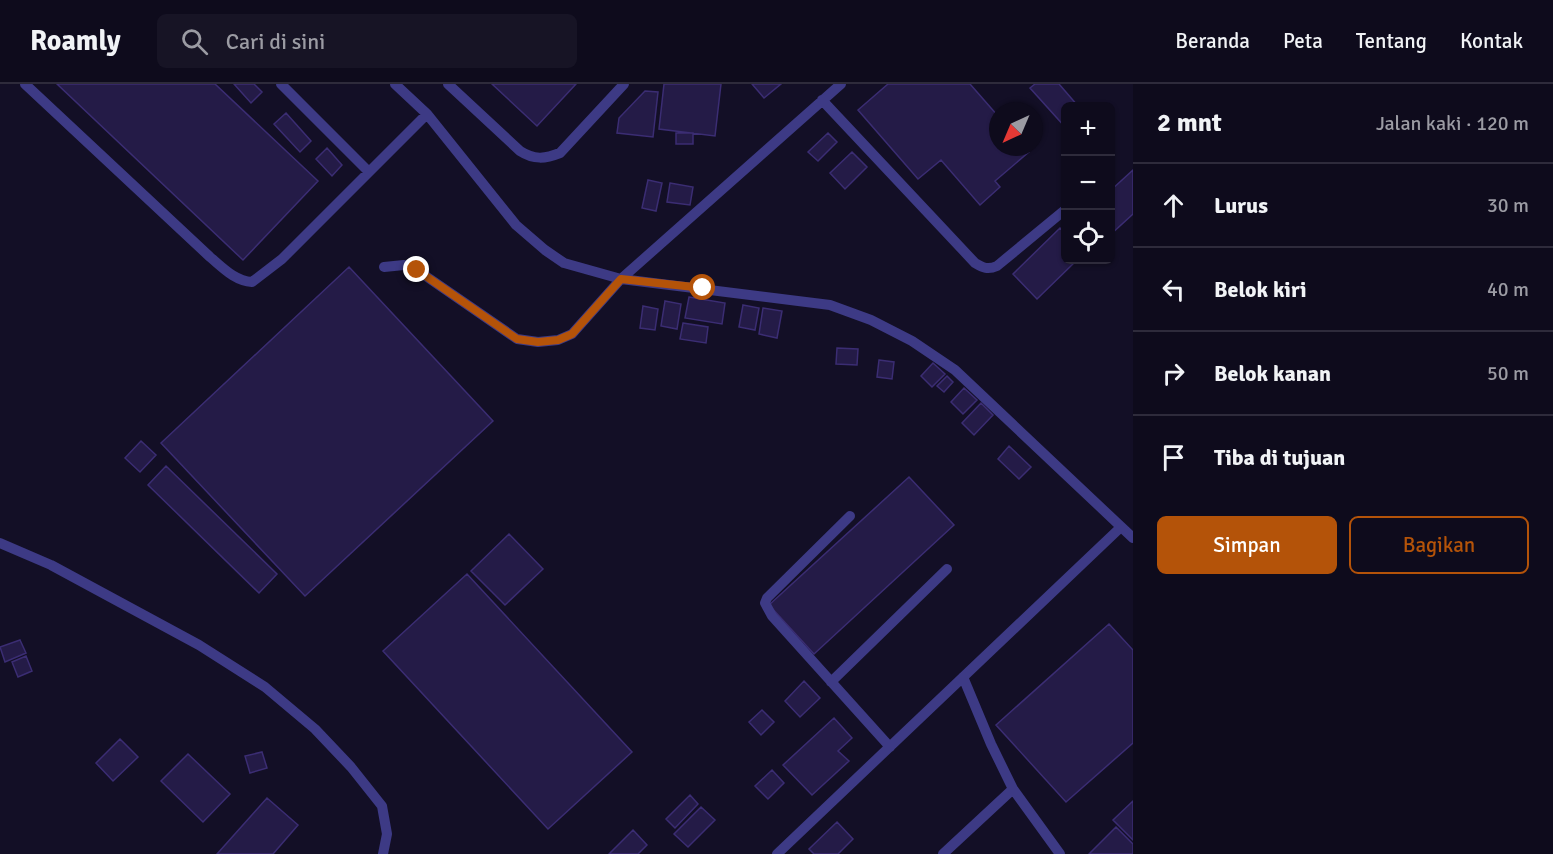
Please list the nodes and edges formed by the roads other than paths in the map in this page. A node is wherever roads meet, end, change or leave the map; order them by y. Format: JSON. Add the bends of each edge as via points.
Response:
{"nodes":[{"id":1,"x":25,"y":84,"type":"edge"},
{"id":2,"x":281,"y":84,"type":"edge"},
{"id":3,"x":395,"y":84,"type":"edge"},
{"id":4,"x":448,"y":84,"type":"edge"},
{"id":5,"x":624,"y":84,"type":"edge"},
{"id":6,"x":841,"y":84,"type":"edge"},
{"id":7,"x":822,"y":100,"type":"junction"},
{"id":8,"x":427,"y":114,"type":"junction"},
{"id":9,"x":369,"y":172,"type":"junction"},
{"id":10,"x":1064,"y":210,"type":"edge"},
{"id":11,"x":384,"y":267,"type":"dead end"},
{"id":12,"x":621,"y":279,"type":"junction"},
{"id":13,"x":850,"y":516,"type":"dead end"},
{"id":14,"x":1121,"y":527,"type":"junction"},
{"id":15,"x":1133,"y":538,"type":"edge"},
{"id":16,"x":0,"y":543,"type":"edge"},
{"id":17,"x":947,"y":569,"type":"dead end"},
{"id":18,"x":963,"y":677,"type":"junction"},
{"id":19,"x":831,"y":682,"type":"junction"},
{"id":20,"x":890,"y":747,"type":"junction"},
{"id":21,"x":1013,"y":789,"type":"junction"},
{"id":22,"x":383,"y":854,"type":"edge"},
{"id":23,"x":777,"y":854,"type":"edge"},
{"id":24,"x":943,"y":854,"type":"edge"},
{"id":25,"x":1060,"y":854,"type":"edge"}],
"edges":[{"from":1,"to":9,"type":"lane","via":[[210,257],[243,281],[252,282],[282,259]]},
{"from":2,"to":9,"type":"lane"},
{"from":3,"to":8,"type":"lane"},
{"from":4,"to":5,"type":"lane","via":[[520,151],[530,157],[546,158],[560,153]]},
{"from":6,"to":7,"type":"lane"},
{"from":7,"to":10,"type":"lane","via":[[975,263],[984,268],[998,266]]},
{"from":7,"to":12,"type":"lane"},
{"from":8,"to":9,"type":"lane"},
{"from":8,"to":12,"type":"lane","via":[[516,225],[545,250],[564,263]]},
{"from":11,"to":12,"type":"lane","via":[[404,265],[417,270],[517,339],[538,342],[572,334]]},
{"from":12,"to":14,"type":"lane","via":[[830,305],[912,340],[955,370]]},
{"from":13,"to":19,"type":"lane","via":[[765,603]]},
{"from":14,"to":15,"type":"lane"},
{"from":14,"to":18,"type":"lane"},
{"from":16,"to":22,"type":"lane","via":[[51,565],[199,645],[265,687],[322,736],[382,806],[387,834]]},
{"from":17,"to":19,"type":"lane"},
{"from":18,"to":20,"type":"lane"},
{"from":18,"to":21,"type":"lane"},
{"from":19,"to":20,"type":"lane"},
{"from":20,"to":23,"type":"lane"},
{"from":21,"to":24,"type":"lane"},
{"from":21,"to":25,"type":"lane"}]}
